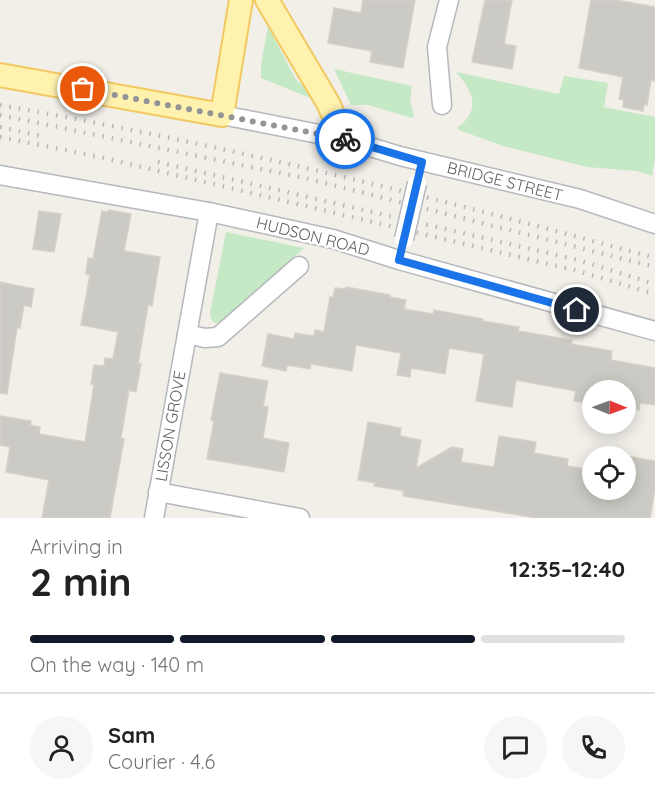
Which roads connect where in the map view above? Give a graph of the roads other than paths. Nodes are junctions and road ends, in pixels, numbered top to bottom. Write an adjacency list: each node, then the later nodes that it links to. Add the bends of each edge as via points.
1 (241, 0): 6 (main road)
2 (267, 0): 7 (main road)
3 (449, 0): 5 (street, via 437,47)
4 (0, 75): 6 (main road, BRIDGE STREET)
5 (442, 105)
6 (222, 115): 7 (street, BRIDGE STREET)
7 (344, 139): 8 (street, BRIDGE STREET)
8 (422, 162): 11 (street, BRIDGE STREET, via 580,200); 12 (street, bridge)
9 (0, 175): 10 (street, HUDSON ROAD)
10 (209, 212): 12 (street, HUDSON ROAD, via 333,239); 15 (street, LISSON GROVE)
11 (655, 224)
12 (399, 260): 14 (street, HUDSON ROAD)
13 (299, 266): 15 (street, via 218,337)
14 (655, 331)
15 (187, 334): 16 (street, LISSON GROVE)
16 (158, 492): 17 (street, LISSON GROVE); 18 (street)
17 (154, 518)
18 (300, 518)

